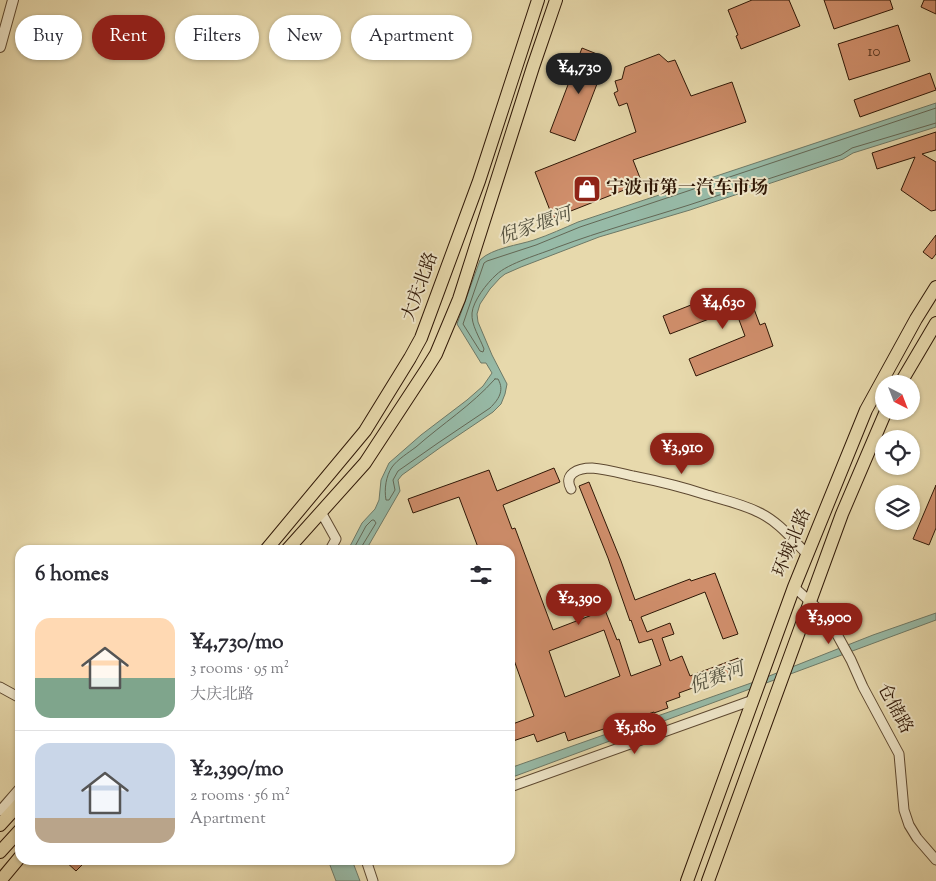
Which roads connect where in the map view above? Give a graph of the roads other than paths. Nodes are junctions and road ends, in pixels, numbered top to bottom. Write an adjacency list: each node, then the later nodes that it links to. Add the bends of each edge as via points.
1 (13, 0): 4 (street)
2 (538, 0): 11 (main road, 大庆北路, via 479,181 421,338 365,431)
3 (556, 0): 10 (main road, via 459,299 436,354 365,462)
4 (0, 47)
5 (936, 287): 14 (main road, 环城北路, via 866,410)
6 (936, 323): 7 (main road)
7 (905, 375)
8 (882, 420): 16 (main road, 环城北路, via 842,514)
9 (571, 489): 14 (street, via 568,480 572,474 591,468 675,485 760,512 779,525)
10 (321, 512): 12 (main road); 13 (street, via 336,539)
11 (270, 545)
12 (291, 545)
13 (333, 545)
14 (807, 554): 15 (main road, 环城北路)
15 (794, 587): 16 (street, 仓储路); 19 (main road, 环城北路)
16 (811, 602): 27 (street, 仓储路, via 828,618 899,754 904,810 909,826); 33 (main road, 环城北路)
17 (0, 687): 18 (street)
18 (15, 695)
19 (752, 700): 20 (street); 32 (main road, 环城北路)
20 (515, 785)
21 (15, 794): 23 (street)
22 (15, 808): 24 (main road)
23 (0, 812)
24 (0, 825)
25 (15, 836): 26 (main road)
26 (0, 852)
27 (936, 860)
28 (15, 863): 30 (main road)
29 (368, 865): 31 (street)
30 (0, 881)
31 (373, 881)
32 (686, 881)
33 (708, 881)

